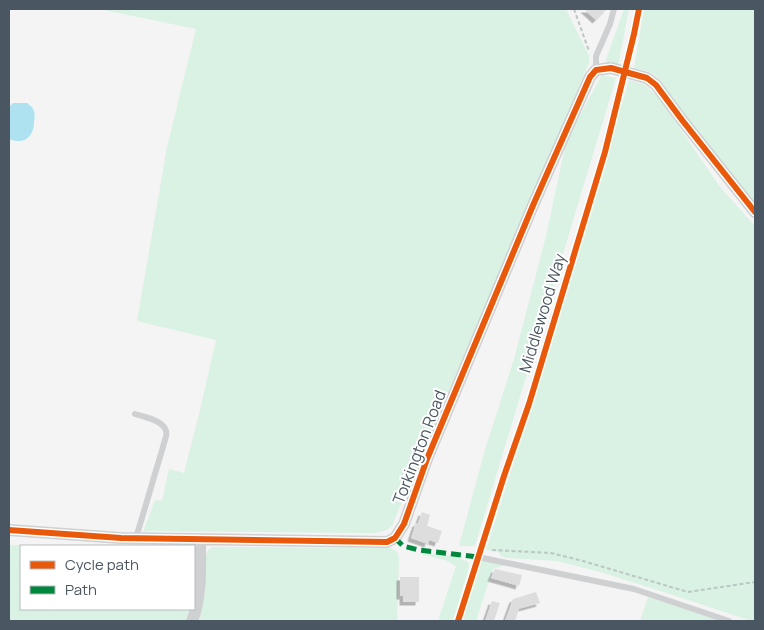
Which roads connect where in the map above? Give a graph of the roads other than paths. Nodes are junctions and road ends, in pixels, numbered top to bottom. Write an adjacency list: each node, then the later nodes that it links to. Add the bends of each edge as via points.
1 (614, 9): 2 (lane, via 596,56)
2 (596, 70): 3 (street, via 610,68 647,78 656,84); 7 (street, Torkington Road, via 534,203 427,459 404,524 395,538 387,542)
3 (755, 212)
4 (135, 414): 6 (lane, via 156,421 166,431)
5 (9, 530): 6 (street, Torkington Road)
6 (136, 538): 7 (street, Torkington Road)
7 (200, 540): 9 (street, via 199,581)
8 (478, 557): 10 (lane, via 634,589)
9 (192, 621)
10 (729, 621)

